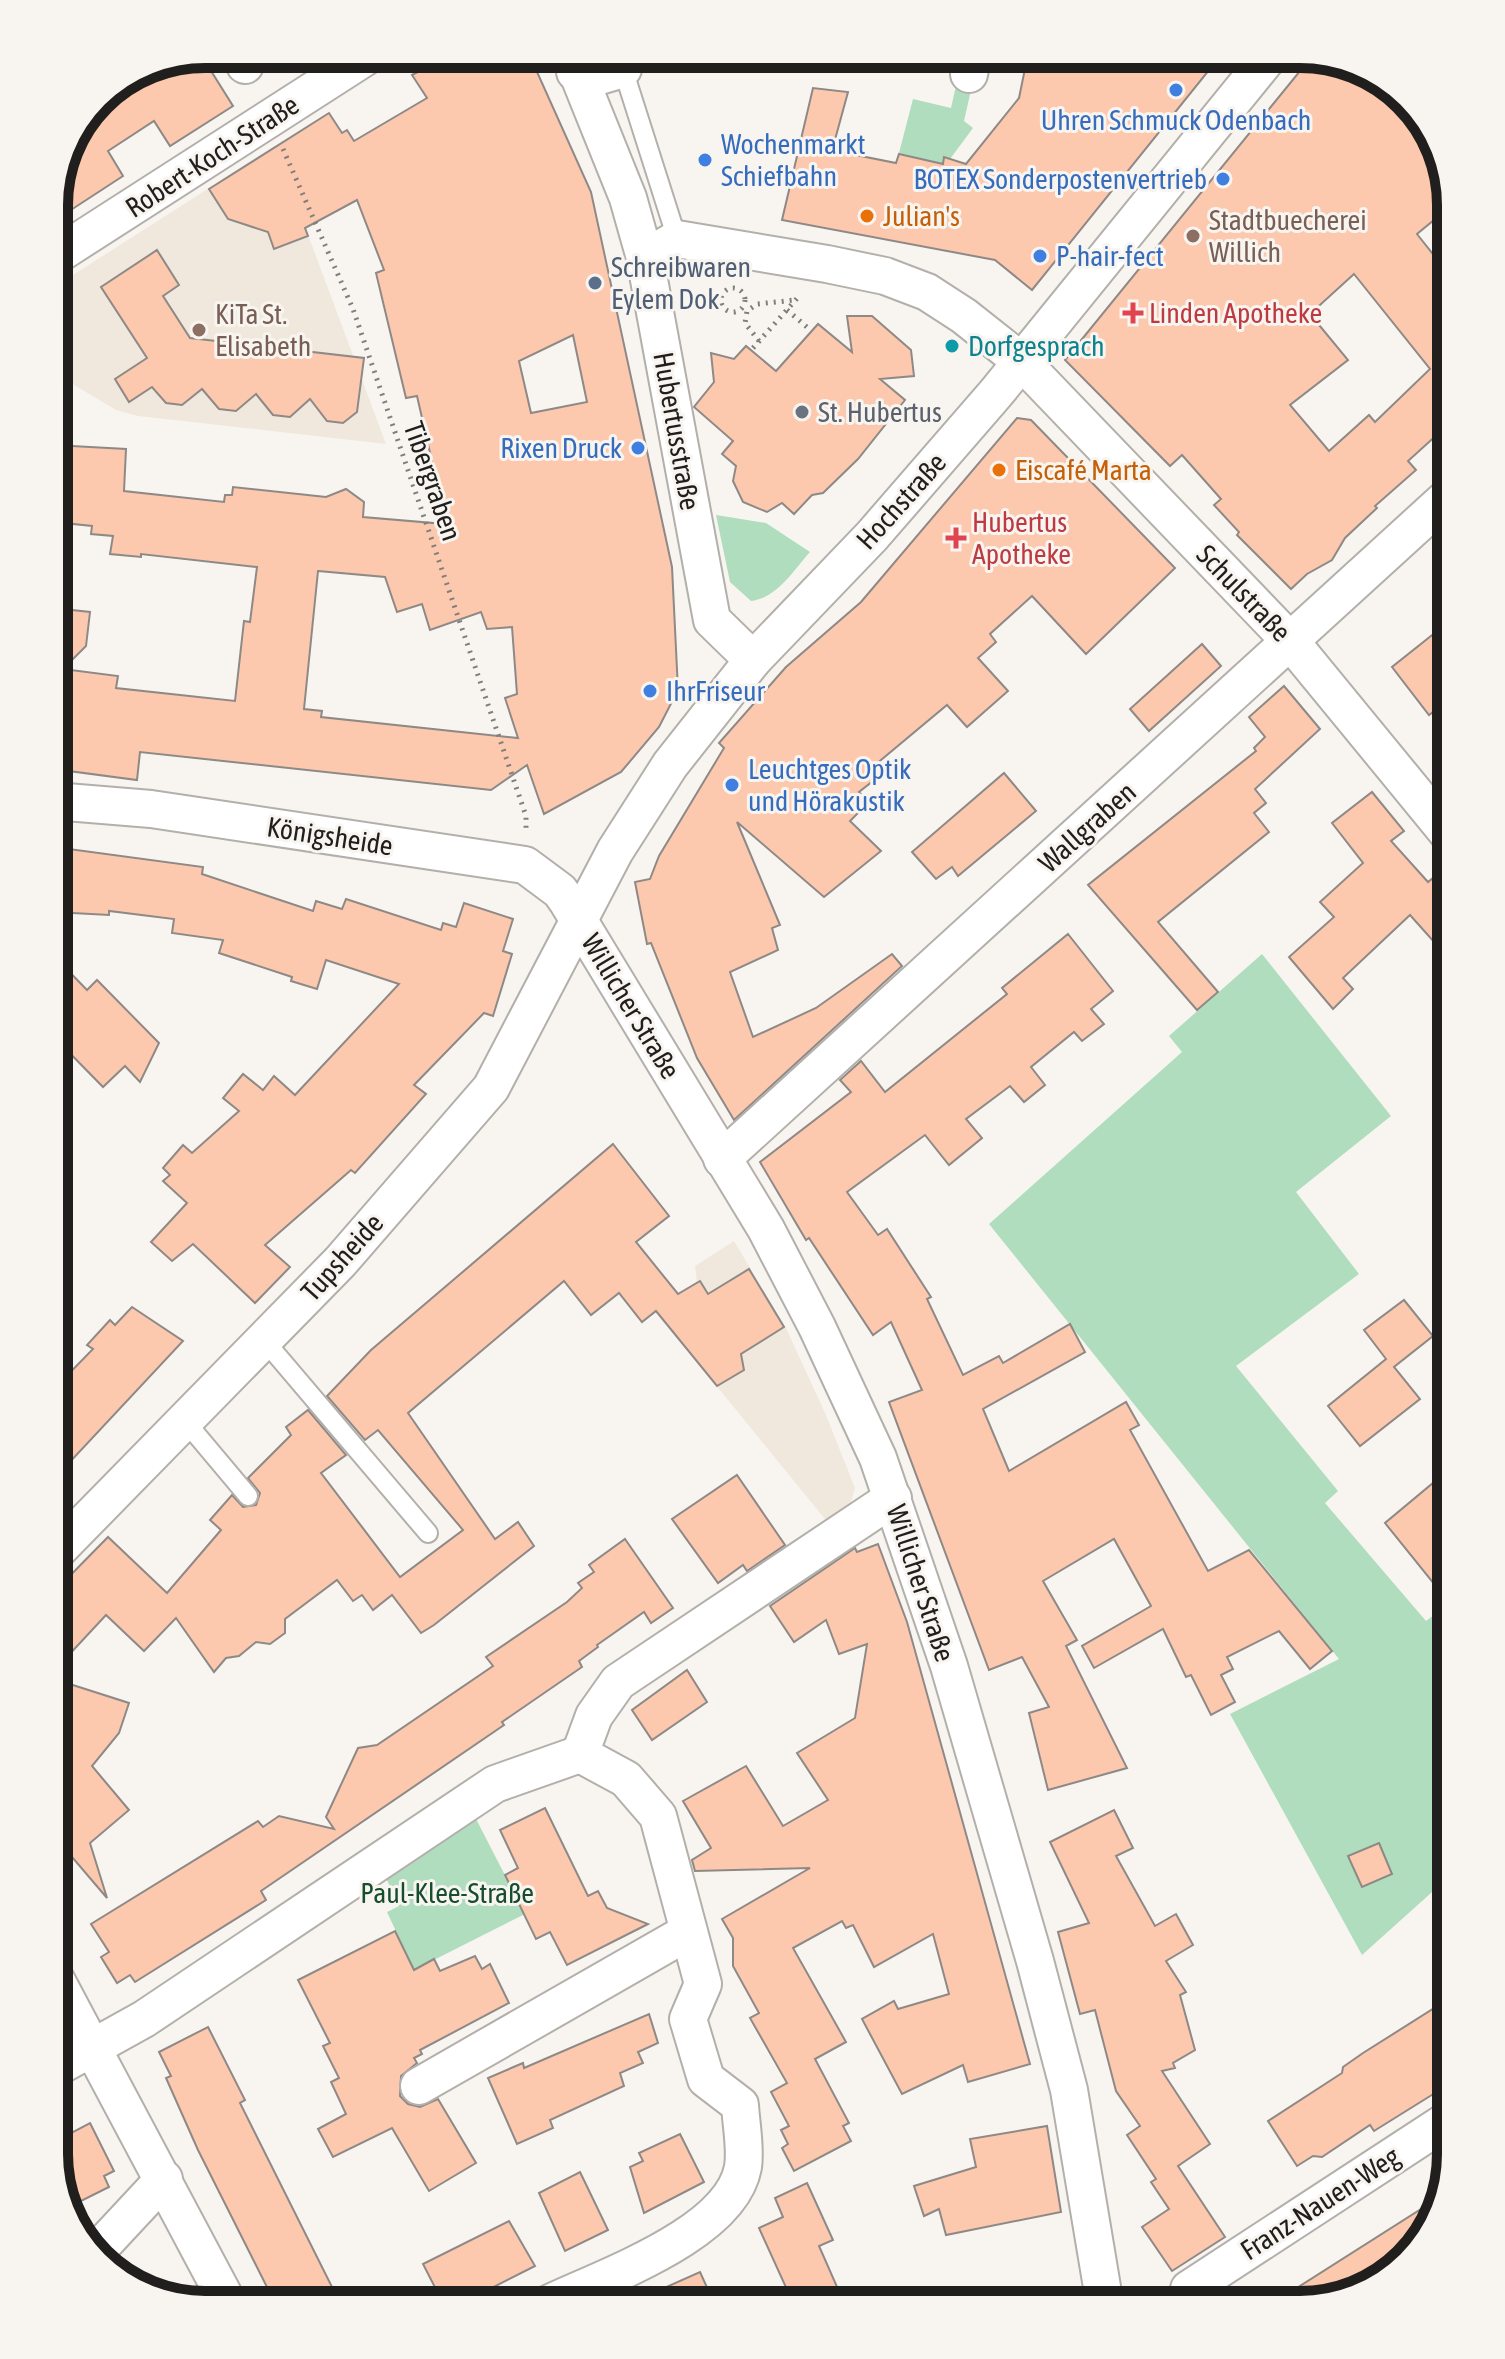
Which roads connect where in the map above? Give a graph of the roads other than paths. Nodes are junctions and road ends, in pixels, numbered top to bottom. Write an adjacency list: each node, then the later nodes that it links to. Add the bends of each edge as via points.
1 (348, 68): 7 (street, Robert-Koch-Straße)
2 (575, 68): 8 (street, Hubertusstraße, via 628,198)
3 (581, 68): 5 (street, via 596,77)
4 (1260, 68): 9 (street, Hochstraße)
5 (623, 69): 6 (lane)
6 (677, 239): 8 (street); 9 (street, Schulstraße, via 885,276 939,300)
7 (68, 248)
8 (645, 258): 12 (street, Hubertusstraße, via 712,620)
9 (1022, 362): 11 (street, Schulstraße); 12 (street, Hochstraße, via 872,536)
10 (1437, 507): 11 (street, Wallgraben)
11 (1291, 642): 14 (street, Schulstraße); 16 (street, Wallgraben)
12 (753, 660): 15 (street, Hochstraße, via 670,765 615,851)
13 (68, 802): 15 (street, Königsheide, via 151,809 525,865 560,891)
14 (1437, 820)
15 (580, 922): 16 (street, Willicher Straße); 17 (street, Tupsheide, via 491,1088 340,1262)
16 (722, 1159): 20 (street, Willicher Straße, via 817,1327)
17 (264, 1340): 18 (street, Tupsheide); 21 (lane)
18 (185, 1421): 19 (lane); 22 (street, Tupsheide)
19 (248, 1496)
20 (893, 1498): 23 (street, via 618,1682 594,1716); 35 (street, Willicher Straße, via 985,1784 1035,1961 1069,2090)
21 (428, 1533)
22 (68, 1540)
23 (580, 1754): 24 (street, via 626,1779 658,1816); 26 (street, via 495,1784)
24 (688, 1932): 28 (street); 34 (street, via 703,1984 688,2019 706,2079 740,2105 743,2168 726,2202 683,2240)
25 (68, 2001): 26 (street)
26 (95, 2048): 27 (street); 30 (street)
27 (68, 2062)
28 (419, 2086)
29 (1437, 2127): 32 (street, Franz-Nauen-Weg)
30 (164, 2179): 31 (street); 33 (street)
31 (103, 2245)
32 (1189, 2289)
33 (222, 2291)
34 (576, 2291)
35 (1103, 2291)

